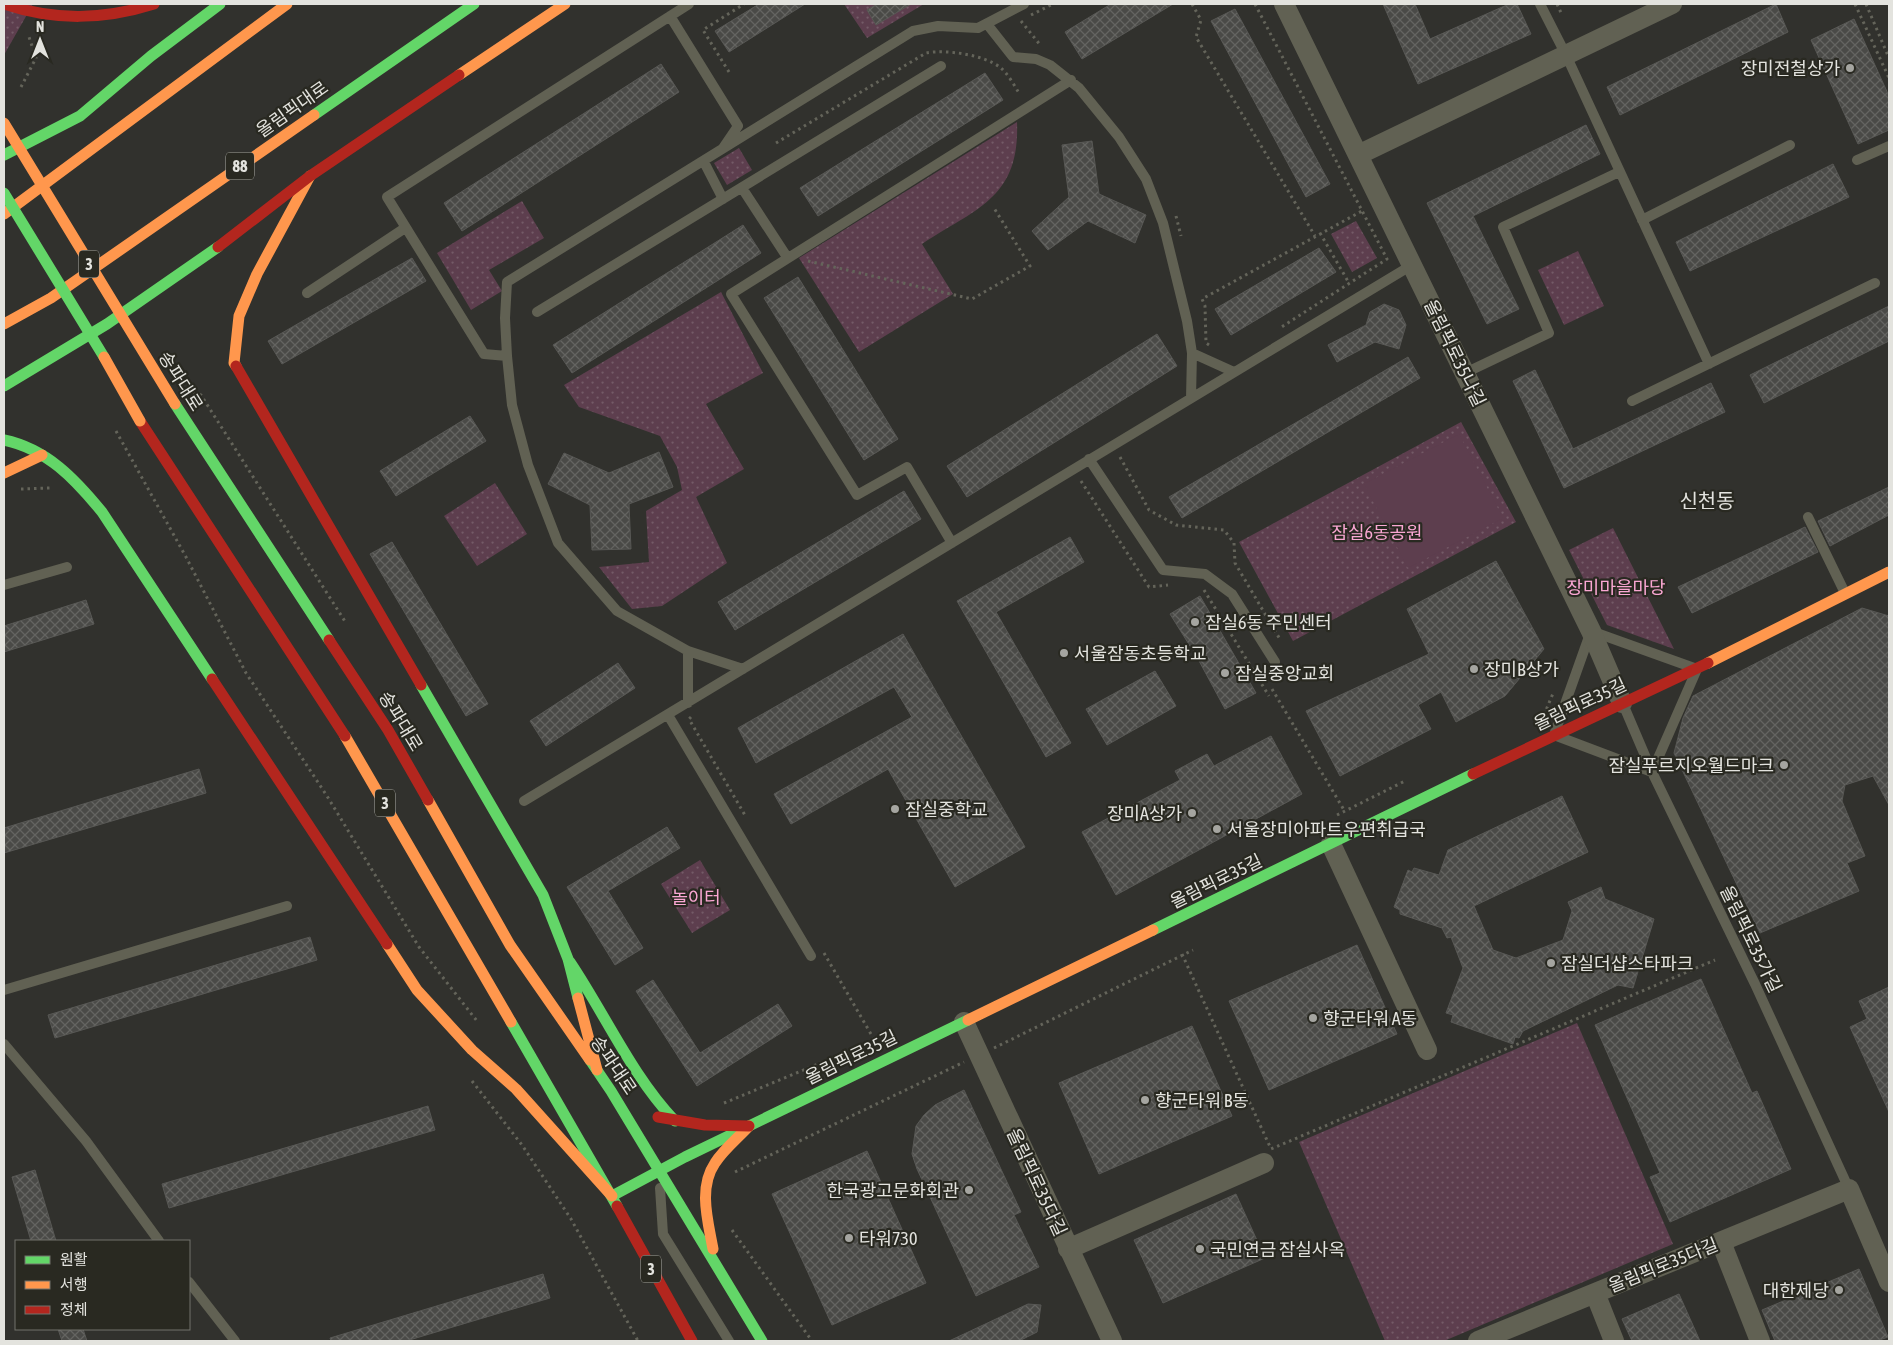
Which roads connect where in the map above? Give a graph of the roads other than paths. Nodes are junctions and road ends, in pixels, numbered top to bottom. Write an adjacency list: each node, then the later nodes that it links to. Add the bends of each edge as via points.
1 (4, 4): 3 (main road, bridge, via 49,16 72,18 119,13)
2 (30, 4): 13 (lane)
3 (154, 4)
4 (220, 4): 23 (main road, via 80,116)
5 (287, 4): 32 (main road)
6 (474, 4): 40 (main road, 올림픽대로 / 88, via 51,298)
7 (565, 4): 28 (main road)
8 (688, 4): 14 (lane)
9 (1024, 4): 15 (lane)
10 (1284, 4): 24 (street, 올림픽로35나길)
11 (1540, 4): 16 (lane)
12 (1672, 4): 16 (street)
13 (16, 12)
14 (670, 16): 22 (lane, via 738,126); 34 (lane, via 387,197)
15 (987, 24): 18 (lane, via 1013,57 1036,59); 22 (lane, via 978,28 919,28)
16 (1566, 55): 24 (street); 27 (lane)
17 (941, 66): 29 (lane)
18 (1071, 80): 35 (lane); 41 (lane, via 1116,132 1146,179 1163,223 1188,321)
19 (4, 123): 78 (main road, 송파대로 / 3, bridge, via 175,404 388,730 510,945)
20 (1790, 146): 33 (lane)
21 (1889, 146): 25 (lane)
22 (719, 153): 26 (lane)
23 (4, 155)
24 (1358, 156): 36 (street, 올림픽로35나길)
25 (1857, 160)
26 (704, 162): 31 (lane); 42 (lane, via 508,282 505,318)
27 (1619, 172): 33 (lane); 45 (lane, via 1503,227 1549,333)
28 (310, 176): 46 (main road, via 203,259 107,324); 73 (main road, via 257,274 239,316 234,363 538,887)
29 (742, 188): 31 (lane); 35 (lane)
30 (4, 193): 87 (main road, 3, bridge, via 140,421 341,729)
31 (723, 199): 39 (lane)
32 (4, 214)
33 (1642, 220): 43 (lane)
34 (405, 228): 38 (lane); 42 (lane, via 484,354)
35 (787, 257): 54 (lane, via 731,294 857,496 907,467)
36 (1412, 265): 44 (lane); 45 (street, 올림픽로35나길)
37 (1875, 284): 43 (lane)
38 (307, 293)
39 (537, 312)
40 (4, 324)
41 (1192, 353): 44 (lane); 47 (lane)
42 (508, 356): 60 (lane, via 514,414 540,500 558,543 617,611)
43 (1709, 364): 48 (lane)
44 (1234, 372): 47 (lane)
45 (1465, 373): 59 (street, 올림픽로35나길)
46 (4, 386)
47 (1191, 398): 51 (lane)
48 (1632, 401)
49 (4, 440): 50 (main road)
50 (42, 455): 52 (main road); 87 (main road, via 65,470 102,512 417,990 472,1050 516,1089)
51 (1089, 459): 54 (lane); 61 (lane, via 1162,570 1205,574 1232,594)
52 (4, 473)
53 (1808, 517): 58 (lane)
54 (952, 543): 62 (lane)
55 (68, 566): 57 (lane)
56 (1889, 572): 58 (main road, 올림픽로35길)
57 (4, 584)
58 (1845, 594): 63 (main road, 올림픽로35길)
59 (1592, 631): 63 (lane); 65 (street, 올림픽로35나길); 67 (lane)
60 (688, 651): 62 (lane); 64 (lane)
61 (1276, 662)
62 (743, 669): 64 (lane)
63 (1697, 669): 65 (main road, 올림픽로35길); 68 (lane)
64 (688, 703): 66 (lane)
65 (1622, 703): 67 (main road, 올림픽로35길); 68 (lane, 올림픽로35가길)
66 (668, 715): 69 (lane); 72 (lane)
67 (1554, 735): 68 (lane); 70 (main road, 올림픽로35길)
68 (1652, 772): 86 (lane, 올림픽로35가길)
69 (524, 801)
70 (1331, 844): 75 (main road, 올림픽로35길); 77 (street)
71 (287, 906): 74 (lane)
72 (811, 956)
73 (568, 959): 78 (main road); 82 (main road, via 654,1099)
74 (4, 990)
75 (964, 1022): 83 (main road, 올림픽로35길); 90 (street, 올림픽로35다길, via 975,1057)
76 (4, 1044): 88 (lane, via 86,1141)
77 (1427, 1050)
78 (597, 1070): 79 (main road, 송파대로 / 3)
79 (611, 1091): 80 (main road); 85 (main road, 송파대로 / 3)
80 (632, 1105)
81 (646, 1114): 82 (main road)
82 (675, 1121): 83 (main road)
83 (749, 1126): 85 (main road, 올림픽로35길); 91 (main road, via 715,1162 707,1181 706,1198)
84 (1264, 1163): 90 (street)
85 (660, 1170): 87 (main road, 올림픽로35길); 91 (main road, 송파대로 / 3); 97 (lane, via 663,1234)
86 (1849, 1189): 89 (street, 올림픽로35다길); 92 (street)
87 (612, 1196): 96 (main road, 3)
88 (158, 1240)
89 (1721, 1242): 94 (street, 올림픽로35다길); 102 (street)
90 (1068, 1249): 99 (street, 올림픽로35다길)
91 (715, 1263): 98 (main road, 송파대로 / 3)
92 (1889, 1282)
93 (190, 1283): 95 (lane)
94 (1595, 1293): 100 (street, 올림픽로35다길); 101 (street)
95 (235, 1341)
96 (692, 1341)
97 (729, 1341)
98 (762, 1341)
99 (1112, 1341)
100 (1478, 1341)
101 (1614, 1341)
102 (1760, 1341)

